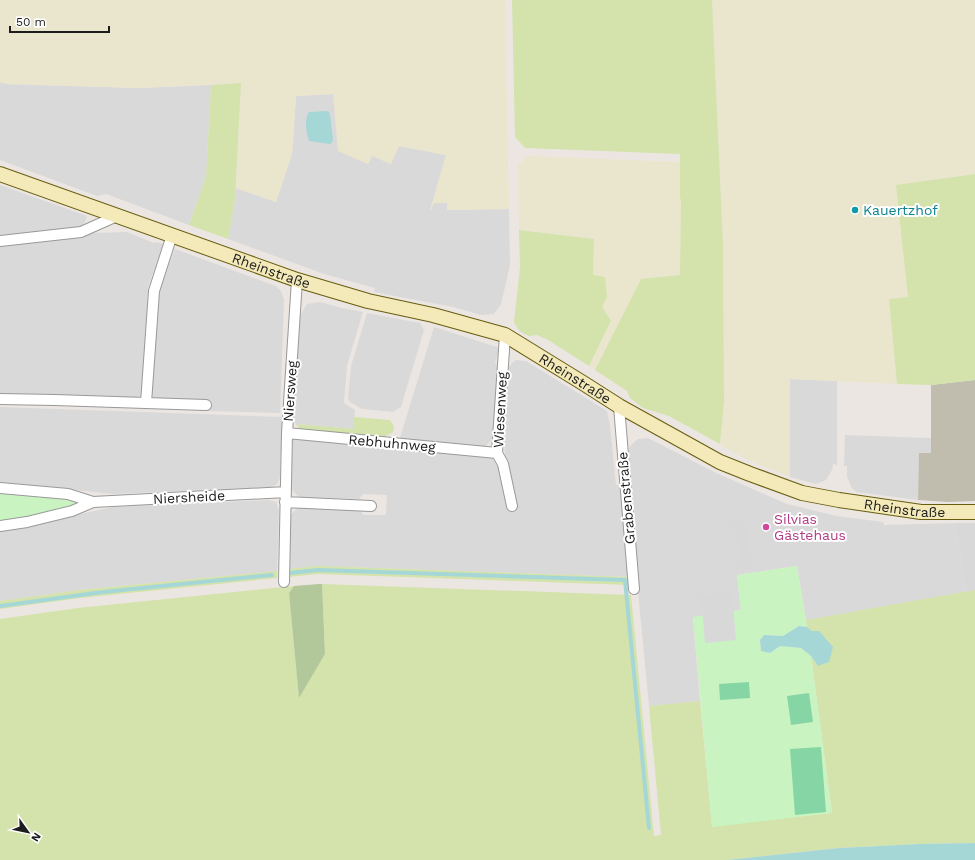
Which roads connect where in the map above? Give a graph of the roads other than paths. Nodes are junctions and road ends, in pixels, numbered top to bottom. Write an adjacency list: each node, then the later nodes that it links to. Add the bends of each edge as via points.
1 (0, 174): 2 (street, Rheinstraße)
2 (117, 216): 3 (street, Rheinstraße); 4 (street, via 81,232)
3 (172, 235): 5 (street, Rheinstraße); 8 (street, via 154,291)
4 (0, 241)
5 (297, 280): 6 (street, Rheinstraße, via 368,301 434,315); 11 (street, Niersweg)
6 (505, 335): 10 (street, Rheinstraße); 12 (street, Wiesenweg)
7 (0, 399): 8 (street)
8 (146, 403): 9 (street)
9 (206, 405)
10 (619, 406): 19 (street, Rheinstraße, via 720,462 802,493 921,512); 22 (street, Grabenstraße)
11 (287, 433): 12 (street, Rebhuhnweg); 14 (street, Niersweg)
12 (497, 453): 18 (street, Wiesenweg, via 503,464)
13 (0, 488): 15 (street, Niersheide, via 68,494)
14 (286, 492): 15 (street, Niersheide); 16 (street, Niersweg)
15 (93, 502): 20 (street, Niersheide, via 72,512)
16 (285, 502): 17 (street); 21 (street, Niersweg)
17 (371, 506)
18 (512, 506)
19 (975, 512)
20 (0, 526)
21 (284, 582)
22 (634, 589)

